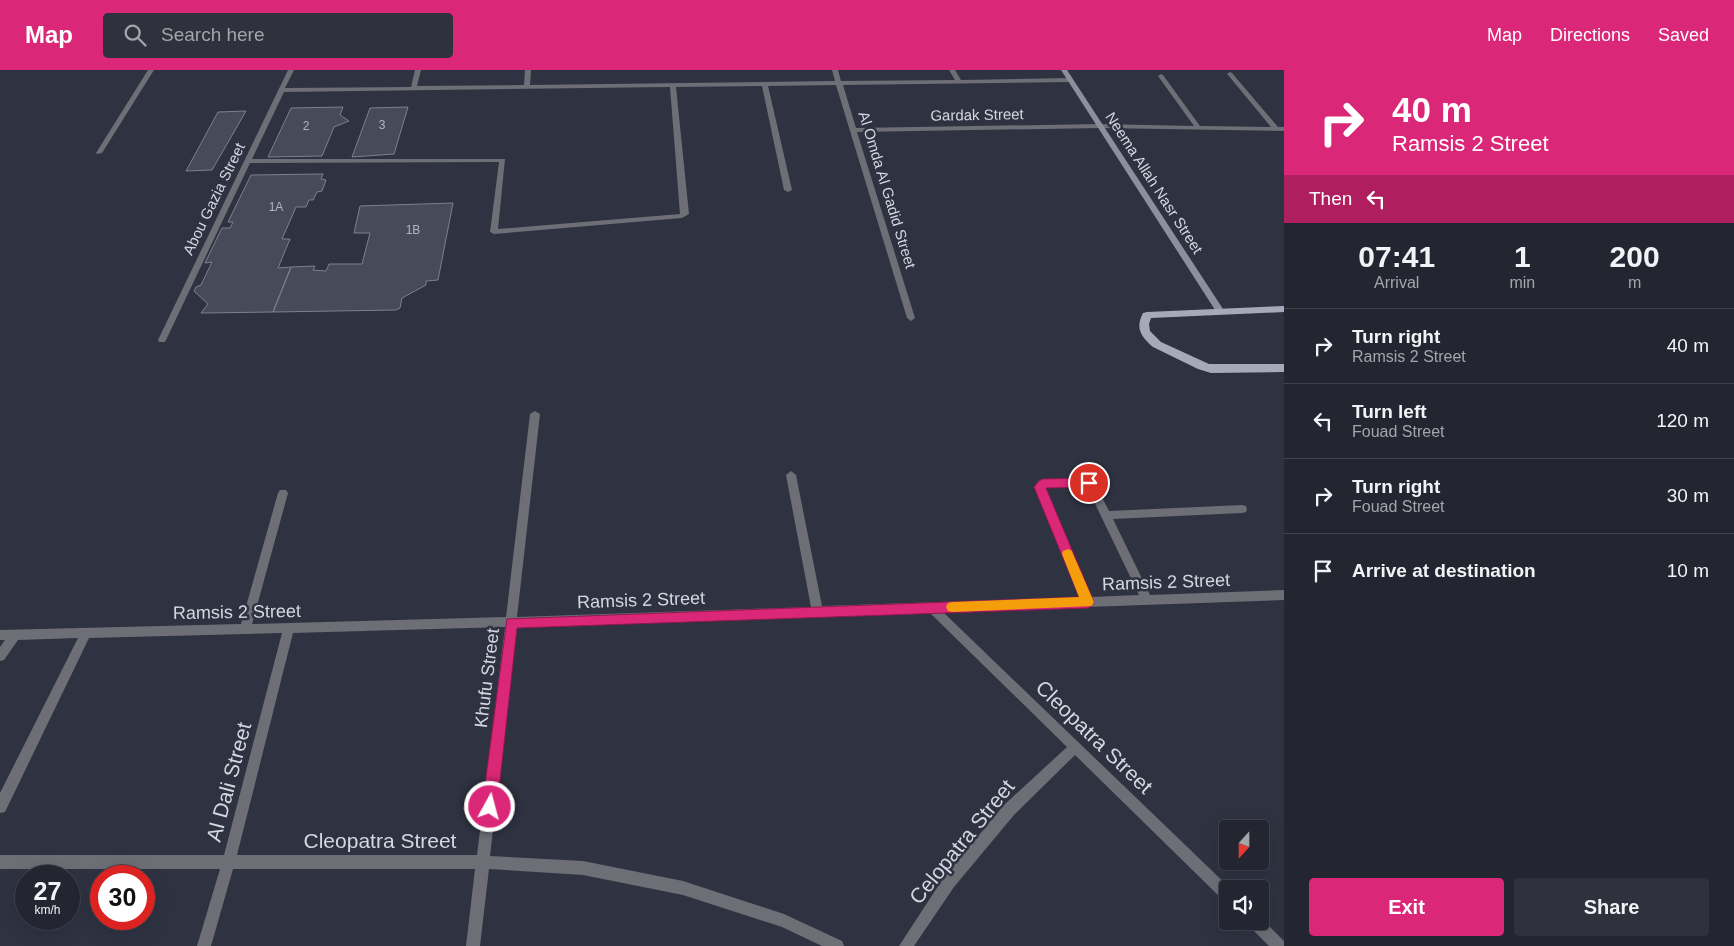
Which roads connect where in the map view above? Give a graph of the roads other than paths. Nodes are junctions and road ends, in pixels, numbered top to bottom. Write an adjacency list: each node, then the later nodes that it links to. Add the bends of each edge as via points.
1 (151, 70): 23 (street)
2 (291, 70): 17 (street, Abou Gazia Street)
3 (418, 70): 16 (street)
4 (528, 70): 15 (street)
5 (836, 70): 12 (street, Al Omda Al Gadid Street)
6 (952, 70): 11 (street)
7 (1064, 70): 10 (street, Neema Allah Nasr Street)
8 (1230, 74): 20 (street)
9 (1161, 76): 19 (street)
10 (1070, 80): 11 (street); 18 (street, Neema Allah Nasr Street)
11 (959, 81): 12 (street)
12 (840, 82): 13 (street); 22 (street, Al Omda Al Gadid Street)
13 (764, 84): 14 (street); 25 (street)
14 (673, 85): 15 (street); 24 (street, via 685,214 682,216 494,232 503,160)
15 (527, 86): 16 (street)
16 (414, 88): 17 (street)
17 (282, 90): 24 (street, Abou Gazia Street)
18 (1100, 126): 19 (street, Gardak Street); 22 (street, Gardak Street); 27 (street, Neema Allah Nasr Street)
19 (1198, 127): 20 (street, Gardak Street)
20 (1276, 128): 21 (street, Gardak Street)
21 (1284, 129)
22 (855, 130): 28 (street, Al Omda Al Gadid Street)
23 (99, 153)
24 (248, 161): 29 (street, Abou Gazia Street)
25 (788, 190)
26 (1284, 309): 27 (main road)
27 (1220, 311): 30 (main road, via 1147,315 1143,321 1144,328 1155,344 1212,369)
28 (912, 318)
29 (162, 340)
30 (1284, 368)
31 (535, 414): 41 (street, Khufu Street)
32 (791, 474): 40 (street)
33 (283, 493): 43 (street)
34 (1242, 509): 35 (street)
35 (1106, 515): 37 (street); 38 (street, via 1090,483 1040,486)
36 (1284, 595): 37 (street, Ramsis 2 Street)
37 (1147, 600): 38 (street, Ramsis 2 Street)
38 (1088, 602): 39 (street, Ramsis 2 Street)
39 (932, 608): 40 (street, Ramsis 2 Street); 48 (street, Cleopatra Street)
40 (818, 612): 41 (street, Ramsis 2 Street)
41 (511, 622): 42 (street, Ramsis 2 Street); 52 (street, Khufu Street)
42 (289, 628): 43 (street, Ramsis 2 Street); 50 (street, Al Dali Street)
43 (244, 629): 44 (street, Ramsis 2 Street)
44 (86, 632): 46 (street, Ramsis 2 Street); 49 (street)
45 (0, 634): 46 (street, Ramsis 2 Street)
46 (16, 634): 47 (street)
47 (0, 656)
48 (1075, 747): 53 (street, Cleopatra Street); 58 (street, Celopatra Street, via 1010,810 949,882)
49 (0, 807)
50 (229, 861): 51 (street, Cleopatra Street); 52 (street, Cleopatra Street); 55 (street, Al Dali Street)
51 (0, 862)
52 (483, 862): 56 (street, Khufu Street); 57 (street, Cleopatra Street, via 583,868 683,888 784,921)
53 (1219, 886)
54 (1263, 930): 59 (street)
55 (204, 946)
56 (473, 946)
57 (837, 946)
58 (906, 946)
59 (1280, 946)

